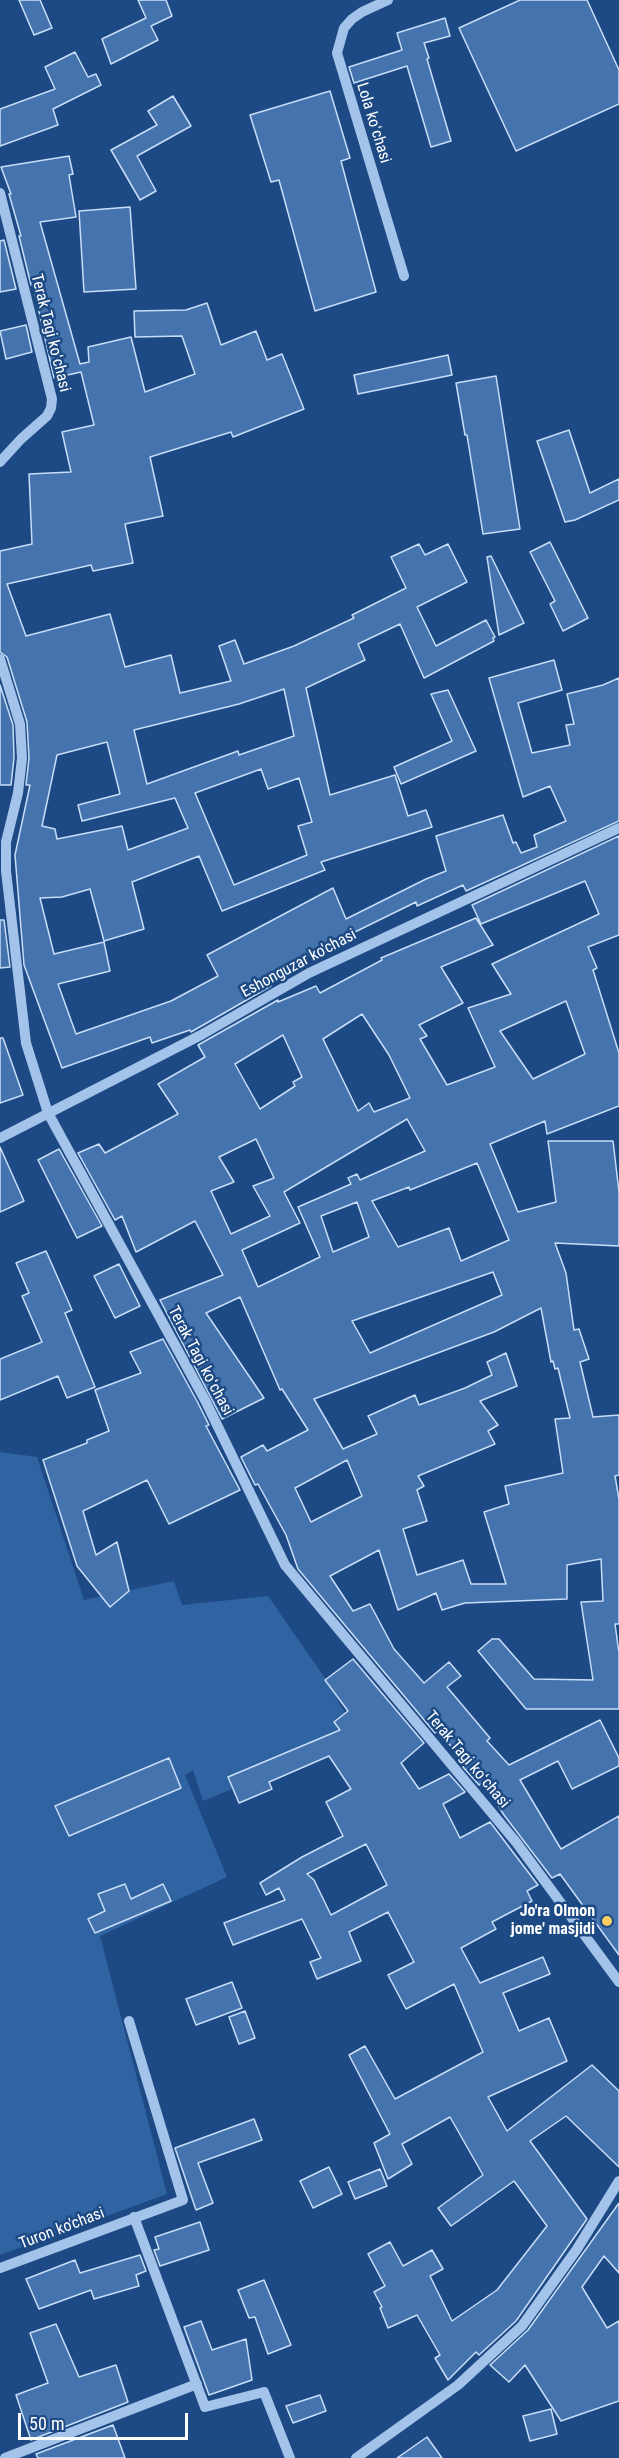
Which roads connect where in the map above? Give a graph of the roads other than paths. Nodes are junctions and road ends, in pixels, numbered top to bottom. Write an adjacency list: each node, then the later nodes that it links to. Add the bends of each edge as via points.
1 (388, 0): 3 (street, Lola koʻchasi, via 362,12 344,28 338,53)
2 (0, 193): 4 (street, Terak Tagi koʻchasi, via 52,399 46,416)
3 (404, 276)
4 (0, 462)
5 (0, 659): 7 (street, Terak Tagi koʻchasi, via 20,724 22,758 6,842 6,871 26,1043)
6 (619, 828): 7 (street, Eshonguzar ko'chasi, via 309,973 201,1035)
7 (48, 1113): 8 (street, Eshonguzar ko'chasi); 9 (street, Terak Tagi koʻchasi, via 205,1400 285,1565 516,1842)
8 (0, 1138)
9 (619, 1982)
10 (129, 2021): 12 (street, Turon ko'chasi, via 183,2200)
11 (619, 2181): 17 (street, via 578,2249 522,2326 458,2385)
12 (134, 2217): 13 (street, Turon ko'chasi); 14 (street)
13 (0, 2268)
14 (197, 2384): 15 (street); 16 (street, via 206,2407 264,2392)
15 (5, 2458)
16 (290, 2458)
17 (356, 2458)

